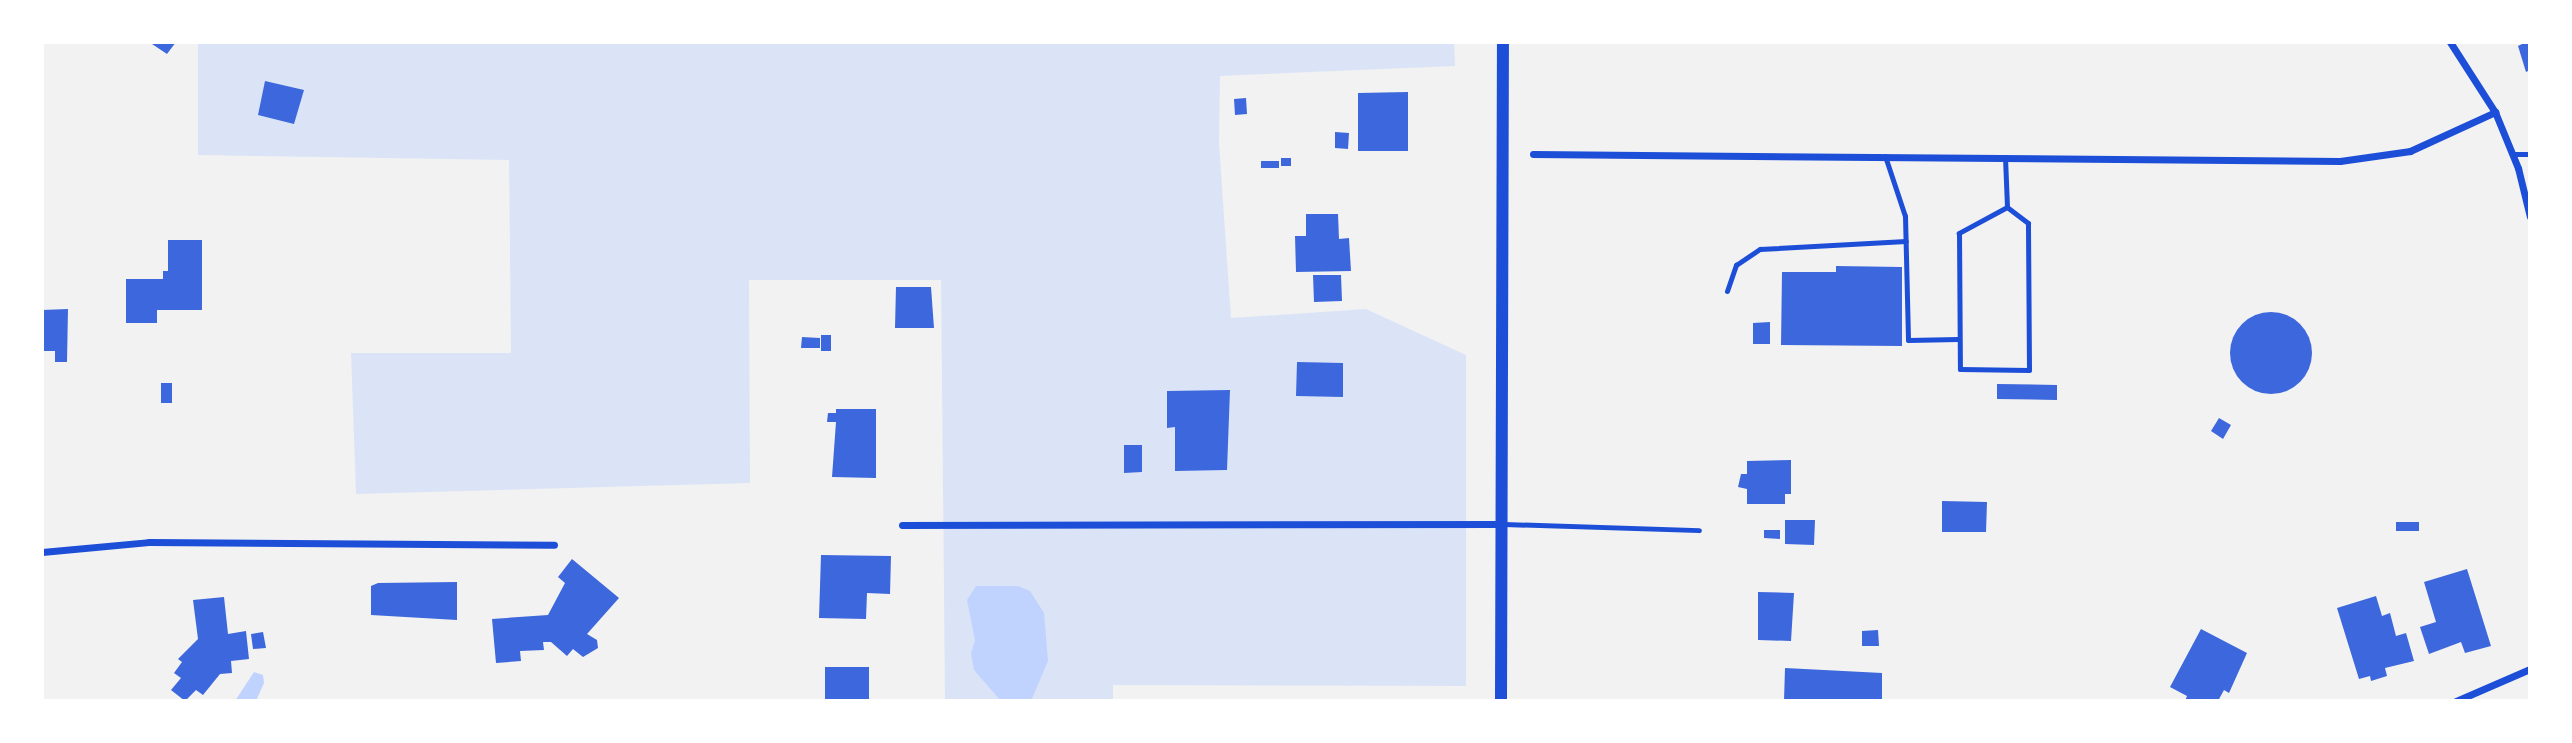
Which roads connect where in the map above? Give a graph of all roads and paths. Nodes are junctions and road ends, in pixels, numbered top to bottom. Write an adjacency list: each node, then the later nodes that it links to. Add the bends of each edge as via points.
1 (1503, 42): 14 (street)
2 (2450, 42): 3 (street)
3 (2495, 112): 5 (street); 8 (street, via 2410,150 2340,161)
4 (1533, 154): 7 (street)
5 (2512, 154): 6 (lane); 10 (street)
6 (2530, 155)
7 (1885, 156): 8 (street); 11 (lane, via 1905,216)
8 (2005, 157): 9 (lane)
9 (2007, 207): 13 (lane, via 1959,233); 13 (lane, via 2028,223 2029,370 1960,369)
10 (2530, 216)
11 (1906, 241): 12 (lane, via 1760,249 1737,265); 13 (lane, via 1908,340)
12 (1727, 291)
13 (1958, 339)
14 (1504, 524): 15 (street); 16 (lane); 20 (street)
15 (902, 525)
16 (1699, 530)
17 (554, 545): 18 (street, via 149,542)
18 (42, 552)
19 (2530, 669): 21 (street)
20 (1501, 701)
21 (2456, 701)

